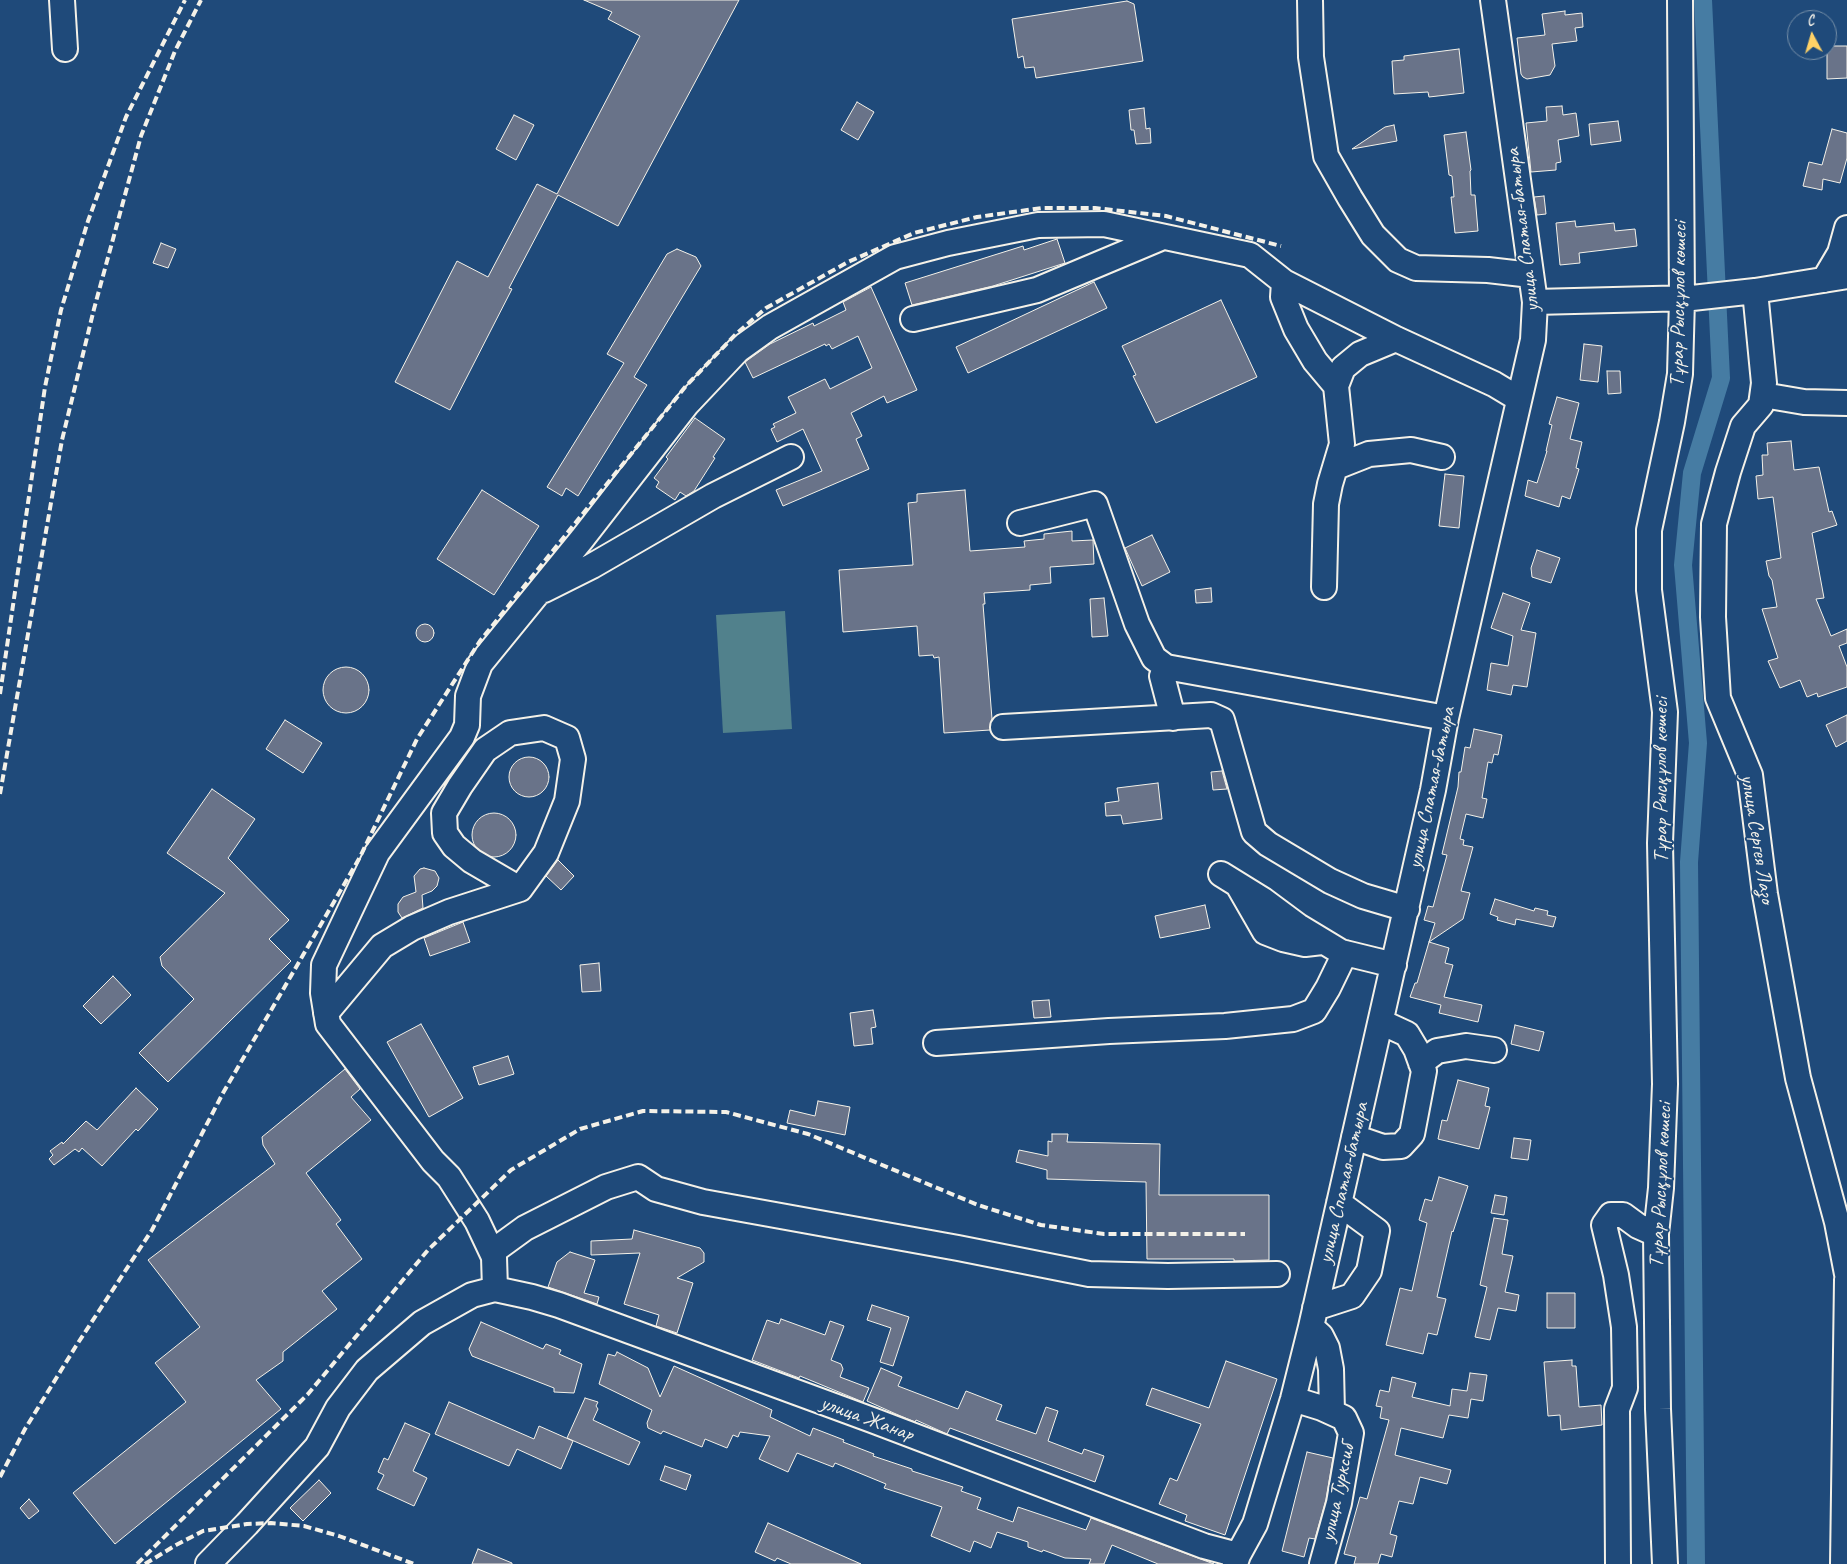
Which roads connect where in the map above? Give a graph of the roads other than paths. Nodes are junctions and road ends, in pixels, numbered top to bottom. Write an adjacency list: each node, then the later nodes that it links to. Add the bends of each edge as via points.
1 (62, 0): 5 (street)
2 (1310, 0): 8 (street, via 1311,57 1326,156 1373,235 1398,260 1416,268)
3 (1492, 0): 8 (street, улица Спатая-батыра)
4 (1680, 0): 12 (street, Тұрар Рысқұлов көшесі)
5 (65, 49)
6 (1847, 228): 9 (street)
7 (1163, 237): 10 (street, via 1250,255); 14 (street, via 1037,290); 25 (street, via 1104,224 1038,225 895,257 818,298 738,350 687,404)
8 (1531, 275): 13 (street, улица Спатая-батыра)
9 (1836, 278): 11 (street)
10 (1284, 282): 15 (street); 16 (street, via 1284,297 1296,329 1315,361)
11 (1748, 292): 12 (street); 17 (street, улица Сергея Лазо, via 1764,383)
12 (1687, 298): 13 (street); 42 (street, Тұрар Рысқұлов көшесі, via 1680,374 1650,530 1649,590 1665,712 1660,843 1665,1084)
13 (1535, 302): 18 (street, улица Спатая-батыра, via 1533,340)
14 (913, 319)
15 (1396, 339): 16 (street, via 1360,354 1343,368); 18 (street)
16 (1336, 386): 22 (street, via 1342,444)
17 (1762, 396): 19 (street, via 1804,402); 45 (street, улица Сергея Лазо, via 1761,405 1744,426 1714,524 1713,616 1718,698 1750,775 1765,894 1798,1078 1837,1222)
18 (1519, 399): 28 (street, улица Спатая-батыра)
19 (1847, 403)
20 (791, 457): 25 (street, via 713,496 592,566)
21 (1442, 457): 22 (street, via 1411,450 1369,454)
22 (1336, 467): 24 (street, via 1326,504)
23 (1020, 523): 26 (street, via 1096,504 1137,624 1154,658)
24 (1324, 587)
25 (538, 593): 35 (street, via 480,664 468,696 467,724 462,737 377,853 324,965)
26 (1166, 667): 27 (street, via 1162,676); 28 (street)
27 (1173, 718): 29 (street); 32 (street, via 1211,715 1222,720 1254,832 1268,844 1330,881 1363,896)
28 (1446, 718): 32 (street, улица Спатая-батыра)
29 (1004, 727)
30 (1230, 879): 33 (street, via 1298,926)
31 (520, 889): 31 (street, via 546,854 568,801 573,759 567,738 544,728 510,733 485,750 444,813 445,833 454,846 472,861); 35 (street, via 449,912 382,946)
32 (1406, 909): 34 (street, улица Спатая-батыра)
33 (1345, 953): 34 (street); 37 (street, via 1314,1011 1293,1019)
34 (1394, 965): 36 (street, улица Спатая-батыра)
35 (326, 1013): 43 (street, via 334,1032 433,1161 449,1176)
36 (1380, 1022): 39 (street, via 1407,1034); 40 (street, улица Спатая-батыра)
37 (936, 1044)
38 (1494, 1050): 39 (street, via 1466,1046 1437,1052)
39 (1421, 1063): 40 (street, via 1424,1071 1412,1134 1401,1146 1383,1147)
40 (1354, 1137): 41 (street, улица Спатая-батыра)
41 (1339, 1203): 48 (street, улица Спатая-батыра); 48 (street, via 1377,1231 1369,1271 1352,1296)
42 (1656, 1234): 54 (street, via 1623,1215 1611,1215 1604,1225 1624,1327 1625,1388 1617,1409); 55 (street, Тұрар Рысқұлов көшесі, via 1658,1410)
43 (492, 1252): 44 (street, via 525,1228 606,1187 638,1177 656,1189 703,1202 1089,1274); 47 (street)
44 (1277, 1274)
45 (1847, 1274)
46 (1847, 1280): 56 (street)
47 (495, 1289): 51 (street, улица Жанар, via 559,1305); 52 (street, via 472,1296 422,1323 367,1370 338,1408 317,1447)
48 (1313, 1317): 49 (street, улица Спатая-батыра); 50 (street, via 1327,1348 1332,1369)
49 (1293, 1399): 50 (street, улица Турксиб); 51 (street, улица Спатая-батыра, via 1255,1524)
50 (1332, 1412): 53 (street, улица Турксиб, via 1344,1418 1351,1433 1339,1503)
51 (1236, 1559)
52 (208, 1564)
53 (1322, 1564)
54 (1618, 1564)
55 (1665, 1564)
56 (1843, 1564)

